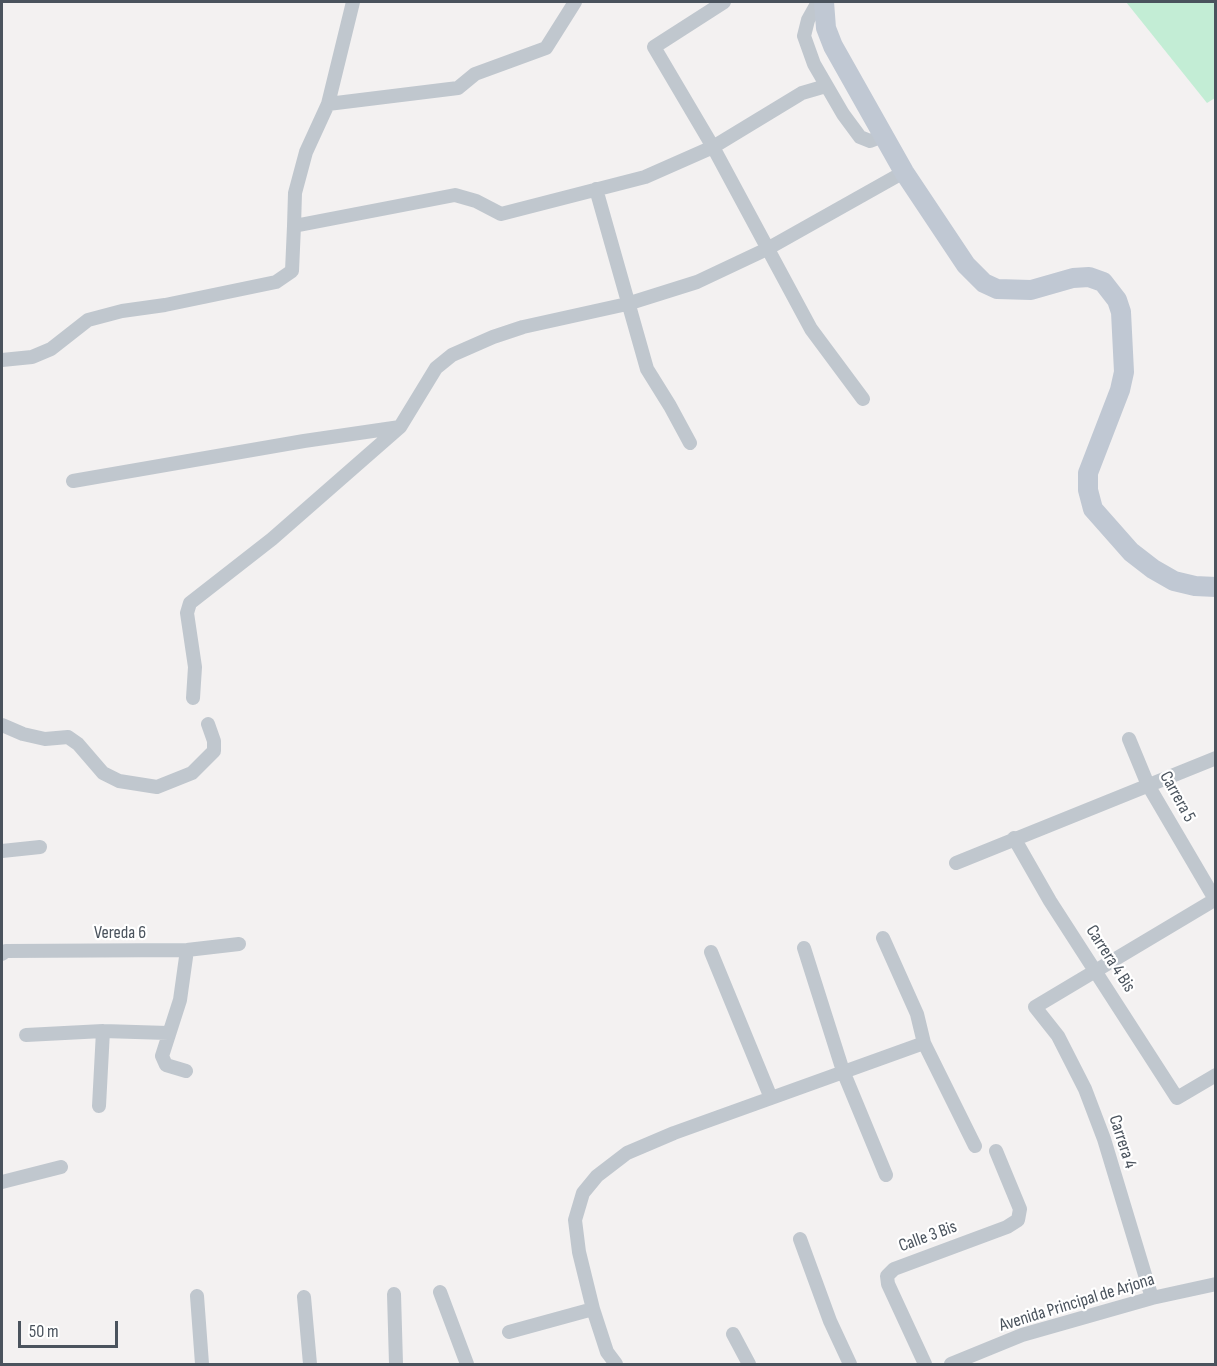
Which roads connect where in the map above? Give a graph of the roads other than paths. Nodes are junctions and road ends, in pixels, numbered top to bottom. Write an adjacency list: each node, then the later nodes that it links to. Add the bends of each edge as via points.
1 (353, 2): 7 (street)
2 (575, 2): 7 (street, via 546,48 475,74 458,88)
3 (724, 2): 9 (street, via 654,47)
4 (818, 2): 6 (street, via 804,36)
5 (824, 2): 8 (main road, via 826,28 833,46)
6 (826, 86): 8 (street, via 860,137 870,141); 9 (street, via 802,93)
7 (328, 104): 12 (street, via 306,152 295,193)
8 (883, 136): 10 (main road)
9 (713, 147): 11 (street, via 645,177); 13 (street)
10 (904, 172): 13 (street); 20 (main road, via 966,265 984,283 997,290 1017,291 1089,277 1103,282 1117,300 1124,372 1088,473 1094,509 1131,552 1153,569 1174,581)
11 (596, 189): 12 (street, via 501,214 455,195); 14 (street)
12 (294, 226): 15 (street, via 292,271 276,282 88,320 51,349 32,357)
13 (767, 249): 14 (street, via 697,282); 16 (street, via 812,329)
14 (627, 304): 17 (street, via 523,327 452,355 436,368); 18 (street, via 647,369)
15 (2, 360)
16 (863, 399)
17 (400, 427): 19 (street); 21 (street, via 272,539 190,603)
18 (690, 443)
19 (73, 481)
20 (1215, 587)
21 (193, 698)
22 (208, 724): 23 (street, via 214,751 192,773 157,787 120,781 103,773 68,737 45,739)
23 (2, 725)
24 (1129, 739): 26 (street, Carrera 5)
25 (1215, 758): 26 (street)
26 (1148, 785): 27 (street); 31 (street, Carrera 5)
27 (1014, 838): 30 (street); 38 (street, Carrera 4 Bis)
28 (40, 847): 29 (street)
29 (2, 850)
30 (956, 862)
31 (1215, 900): 38 (street)
32 (883, 938): 42 (street, via 917,1014)
33 (239, 945): 35 (street, Vereda 6)
34 (804, 948): 44 (street)
35 (187, 950): 37 (street, Vereda 6); 40 (street, via 180,1000)
36 (711, 952): 46 (street)
37 (2, 954)
38 (1095, 970): 45 (street, Carrera 4 Bis, via 1177,1098); 59 (street, Carrera 4, via 1035,1007 1058,1036 1085,1089)
39 (103, 1031): 40 (street); 41 (street); 47 (street)
40 (168, 1033): 43 (street, via 162,1056 166,1065)
41 (26, 1035)
42 (924, 1043): 44 (street); 48 (street)
43 (186, 1071)
44 (843, 1071): 46 (street); 51 (street)
45 (1215, 1075)
46 (771, 1098): 60 (street, via 627,1153 597,1176 583,1193 575,1220)
47 (99, 1106)
48 (975, 1146)
49 (996, 1150): 71 (street, Calle 3 Bis, via 1020,1209 1018,1220 894,1269 887,1276)
50 (61, 1167): 52 (street)
51 (886, 1175)
52 (2, 1182)
53 (800, 1239): 70 (street)
54 (1215, 1284): 59 (street, Avenida Principal de Arjona)
55 (440, 1292): 67 (street)
56 (394, 1294): 66 (street)
57 (197, 1296): 64 (street)
58 (304, 1297): 65 (street)
59 (1152, 1298): 63 (street, Avenida Principal de Arjona, via 1022,1335)
60 (593, 1309): 61 (street); 68 (street, via 607,1352)
61 (509, 1332)
62 (733, 1335): 69 (street)
63 (958, 1363)
64 (202, 1365)
65 (310, 1365)
66 (396, 1365)
67 (467, 1365)
68 (616, 1365)
69 (749, 1365)
70 (850, 1365)
71 (925, 1365)

